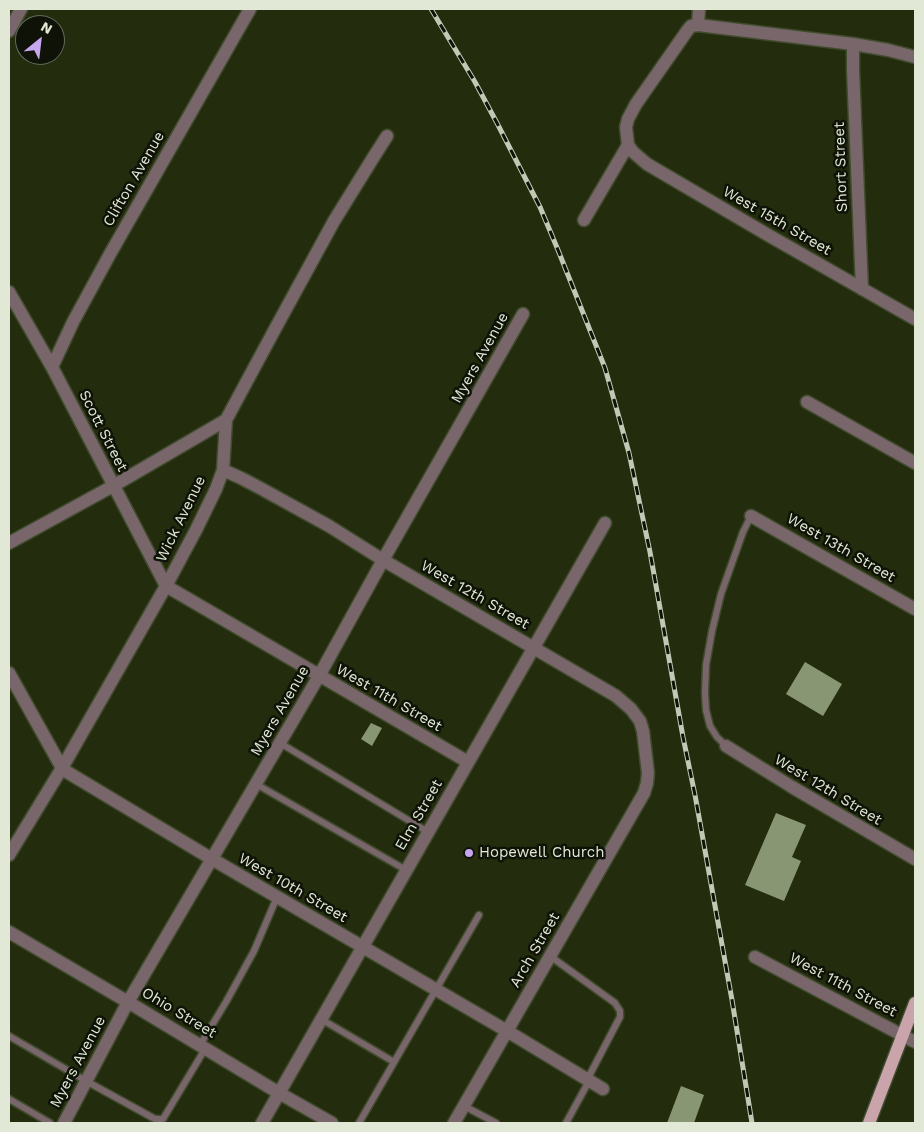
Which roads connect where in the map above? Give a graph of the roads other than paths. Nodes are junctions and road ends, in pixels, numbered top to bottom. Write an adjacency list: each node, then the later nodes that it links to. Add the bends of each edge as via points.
1 (22, 9): 5 (street)
2 (250, 9): 15 (street, Clifton Avenue, via 114,247)
3 (699, 9): 4 (street)
4 (698, 25): 6 (street); 9 (street, via 687,31 636,104 626,127)
5 (9, 31)
6 (853, 44): 7 (street); 11 (street, Short Street)
7 (915, 57)
8 (387, 136): 17 (street, Wick Avenue, via 334,221)
9 (628, 145): 10 (street); 11 (street, West 15th Street, via 647,164)
10 (584, 220)
11 (862, 289): 14 (street, West 15th Street)
12 (9, 292): 15 (street, Scott Street)
13 (523, 314): 24 (street, Myers Avenue)
14 (915, 319)
15 (52, 367): 20 (street, Scott Street)
16 (807, 402): 18 (street)
17 (226, 420): 19 (street, Wick Avenue); 20 (street)
18 (915, 463)
19 (223, 470): 24 (street, West 12th Street, via 329,526); 25 (street, Wick Avenue, via 210,503)
20 (112, 486): 23 (street); 25 (street, Scott Street)
21 (751, 516): 26 (street, West 13th Street); 31 (lane, via 722,594 706,665 706,710 710,726)
22 (605, 523): 27 (street, Elm Street)
23 (9, 543)
24 (383, 560): 27 (street, West 12th Street); 29 (street, Myers Avenue)
25 (166, 586): 29 (street, West 11th Street); 33 (street, Wick Avenue)
26 (915, 609)
27 (533, 648): 32 (street, Elm Street); 35 (street, West 12th Street, via 616,696 636,714 643,731 648,765 648,783)
28 (9, 673): 33 (street, West 10th Street)
29 (319, 676): 30 (street, Myers Avenue); 32 (street, West 11th Street)
30 (280, 743): 34 (street, Myers Avenue); 36 (lane)
31 (726, 746): 39 (street, West 12th Street)
32 (468, 762): 36 (street, Elm Street)
33 (62, 768): 37 (street, Wick Avenue); 38 (street, West 10th Street)
34 (256, 784): 38 (street, Myers Avenue); 40 (lane)
35 (644, 793): 45 (street, Arch Street)
36 (428, 832): 40 (street, Elm Street)
37 (9, 855)
38 (212, 859): 41 (street, West 10th Street); 48 (street, Myers Avenue)
39 (915, 859)
40 (406, 870): 44 (street, Elm Street)
41 (277, 897): 44 (street, West 10th Street); 55 (lane, via 254,951)
42 (479, 915): 47 (lane)
43 (9, 932): 48 (street, Ohio Street)
44 (363, 947): 47 (street, West 10th Street); 50 (street, Elm Street)
45 (550, 956): 51 (street, Arch Street); 57 (lane, via 620,1010 620,1017)
46 (755, 957): 52 (street, West 11th Street)
47 (436, 989): 51 (street, West 10th Street); 56 (lane)
48 (128, 1002): 55 (street, Ohio Street); 58 (street, Myers Avenue)
49 (915, 1003): 52 (main road)
50 (321, 1019): 56 (lane); 60 (street, Elm Street)
51 (508, 1031): 57 (street, West 10th Street); 62 (street, Arch Street)
52 (903, 1035): 54 (street, West 11th Street); 73 (main road)
53 (9, 1036): 58 (lane)
54 (915, 1042)
55 (203, 1047): 60 (street, Ohio Street); 63 (lane, via 164,1119)
56 (394, 1062): 69 (lane)
57 (588, 1080): 59 (street, West 10th Street); 72 (lane)
58 (86, 1081): 63 (lane); 65 (street, Myers Avenue)
59 (602, 1089)
60 (279, 1094): 67 (street, Elm Street); 68 (street, Ohio Street)
61 (9, 1100): 64 (lane)
62 (464, 1106): 70 (street, Arch Street); 71 (lane)
63 (155, 1119): 66 (lane)
64 (50, 1123)
65 (64, 1123)
66 (161, 1123)
67 (262, 1123)
68 (332, 1123)
69 (359, 1123)
70 (454, 1123)
71 (496, 1123)
72 (566, 1123)
73 (870, 1123)

